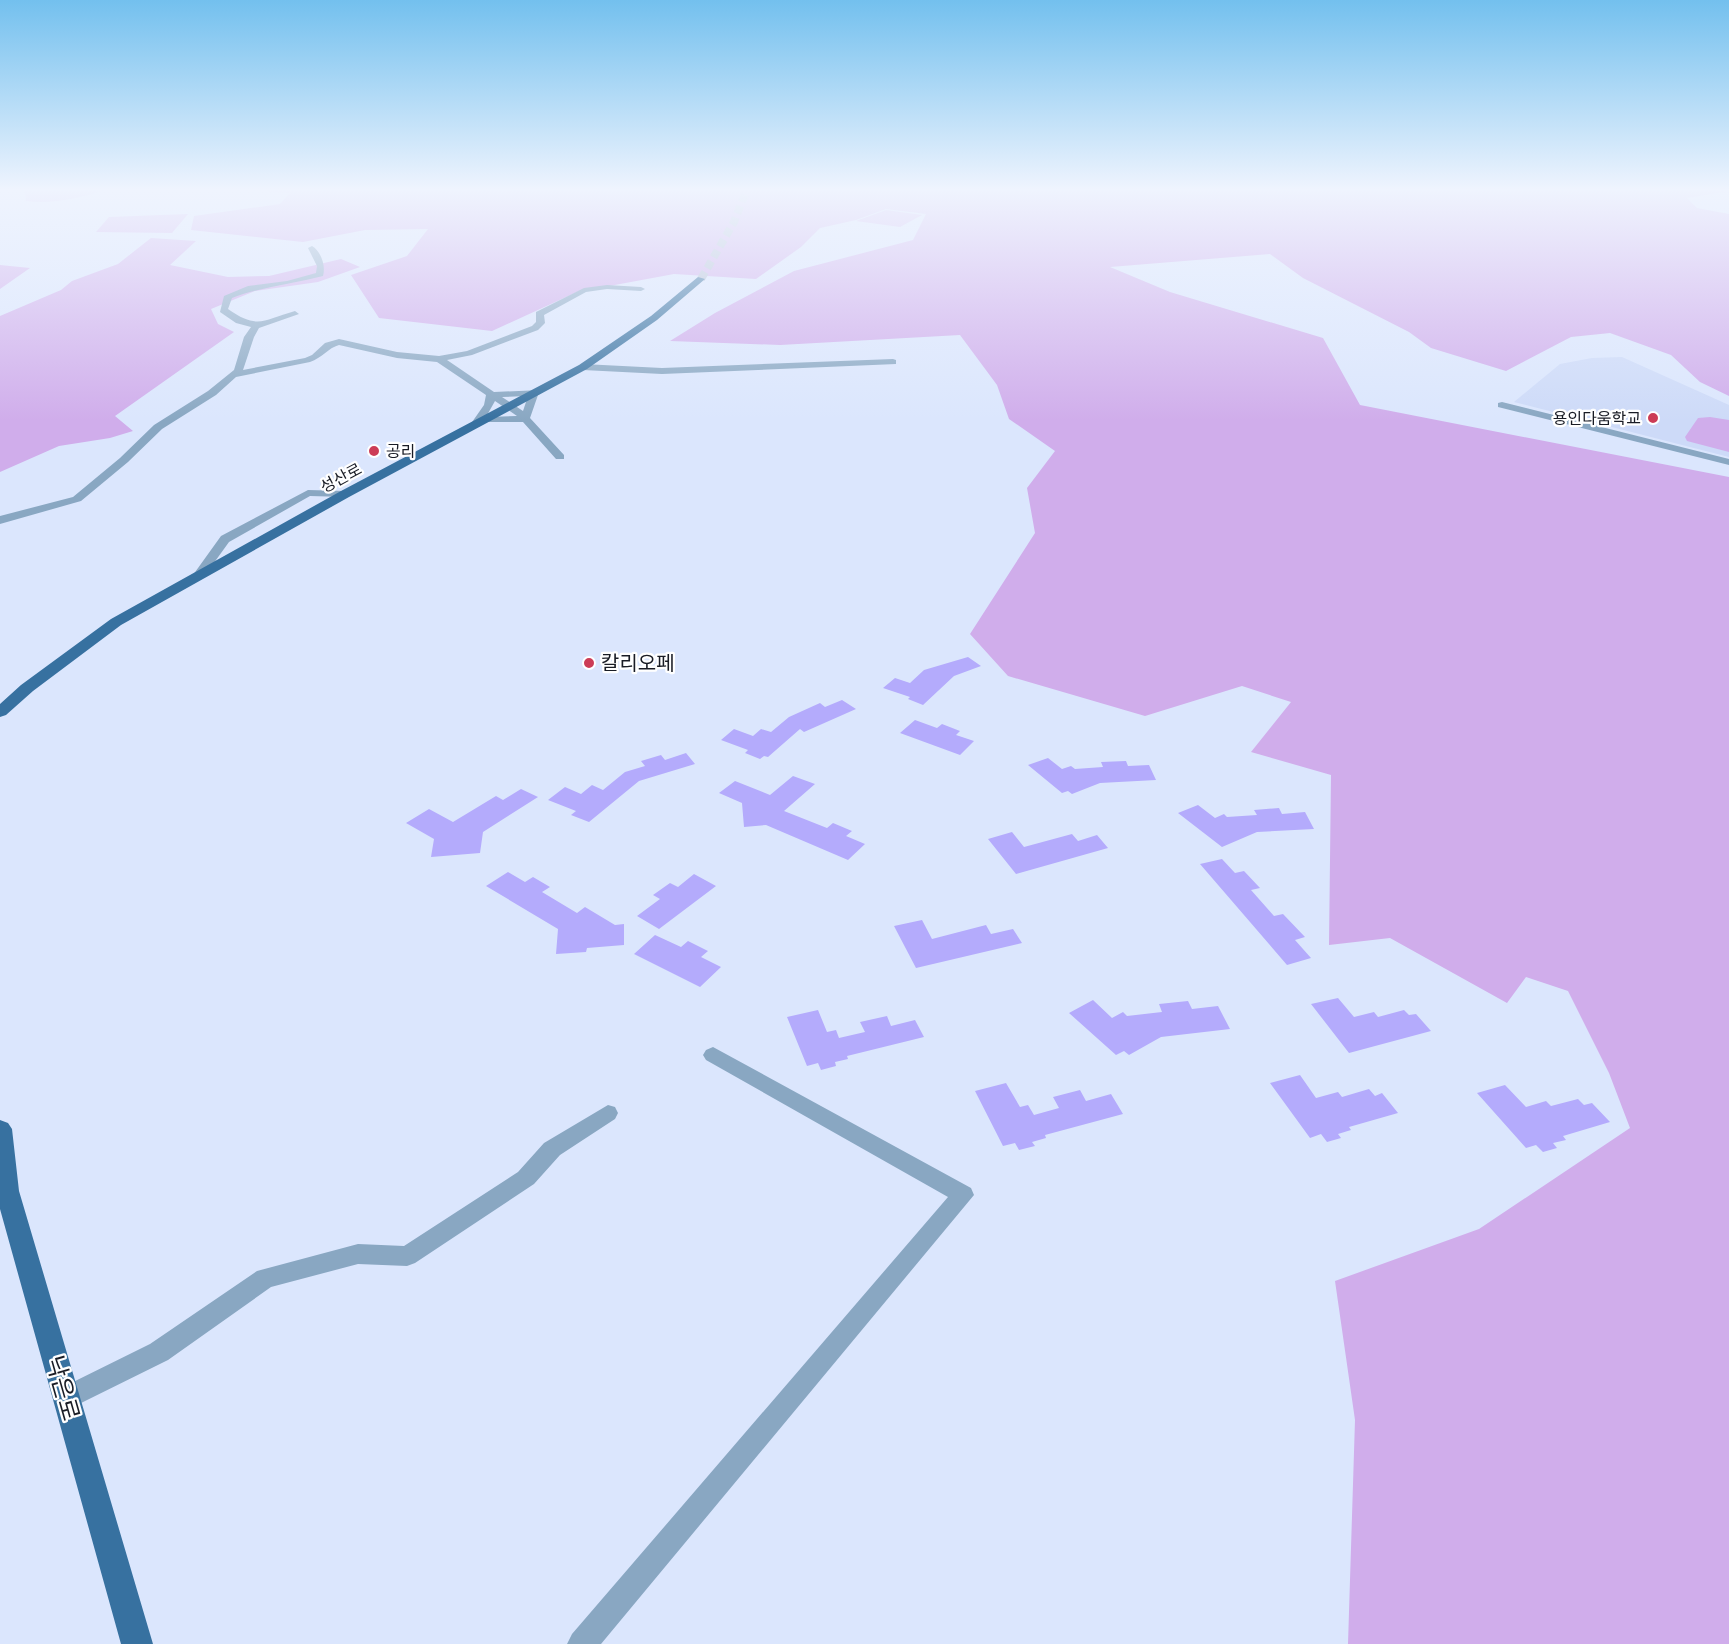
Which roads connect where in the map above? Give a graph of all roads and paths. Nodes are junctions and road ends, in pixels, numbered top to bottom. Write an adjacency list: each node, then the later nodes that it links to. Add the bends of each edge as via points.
1 (321, 268): 5 (street, via 320,274 228,296 223,310)
2 (700, 279): 8 (main road, 성산로, via 656,316)
3 (641, 289): 6 (street, via 584,290 539,314 541,323 535,328 469,353)
4 (295, 314): 5 (street)
5 (256, 326): 9 (street)
6 (439, 359): 9 (street, via 397,356 339,342 307,360); 11 (street)
7 (892, 362): 8 (street, via 662,371)
8 (583, 367): 10 (main road, 성산로)
9 (234, 375): 19 (street, via 158,427 77,499)
10 (535, 393): 11 (street); 13 (main road, 성산로); 14 (street)
11 (491, 395): 13 (street); 15 (street)
12 (1502, 405): 17 (street)
13 (510, 407): 14 (street); 15 (main road, 성산로)
14 (525, 419): 15 (street); 16 (street)
15 (480, 423): 18 (main road, 성산로)
16 (560, 457)
17 (1729, 462)
18 (345, 494): 20 (main road, 성산로); 20 (street, via 308,494 225,539)
19 (0, 520)
20 (199, 575): 21 (main road, 성산로, via 117,622)
21 (0, 712)
22 (713, 1055): 27 (street, via 963,1194)
23 (608, 1113): 25 (street, via 552,1149 526,1178 407,1256 358,1254 265,1278 159,1352)
24 (0, 1129): 25 (main road, 낙은로, via 7,1191)
25 (66, 1398): 26 (main road, 낙은로)
26 (137, 1644)
27 (582, 1644)

